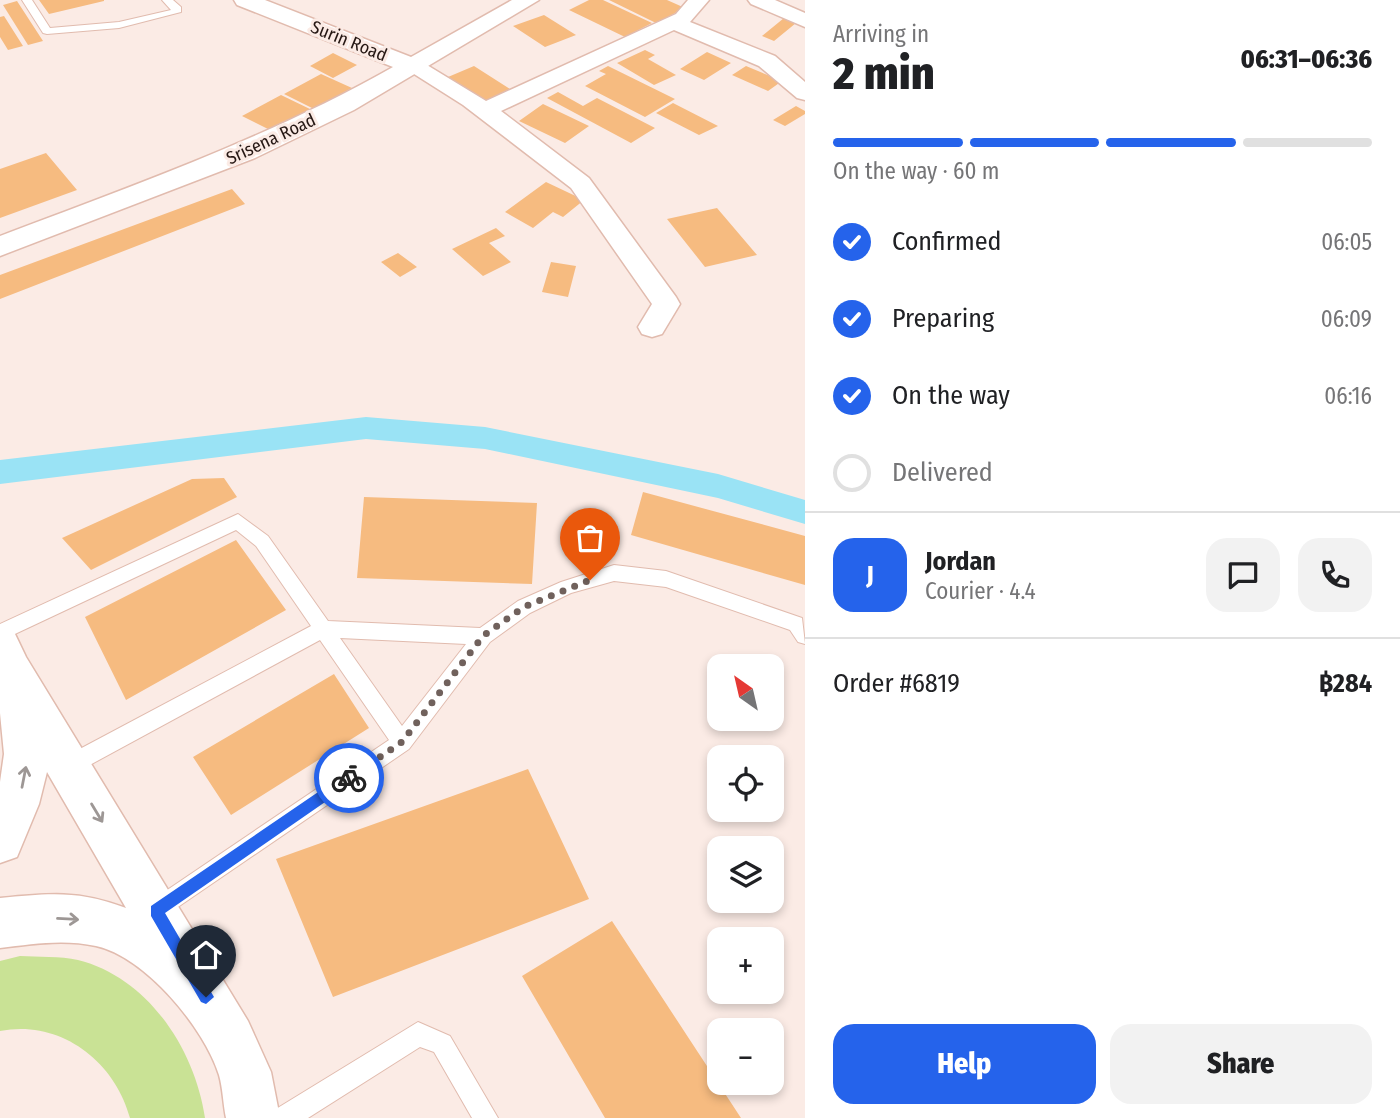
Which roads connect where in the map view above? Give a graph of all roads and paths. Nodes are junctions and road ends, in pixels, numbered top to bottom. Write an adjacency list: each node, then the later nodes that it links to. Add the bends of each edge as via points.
1 (26, 0): 2 (lane, via 47,31 119,25 176,12)
2 (167, 0)
3 (245, 0): 10 (street, Surin Road)
4 (528, 0): 7 (street, Srisena Road)
5 (699, 0): 9 (street)
6 (758, 0): 8 (street)
7 (496, 18): 11 (street); 13 (street, Srisena Road)
8 (805, 21)
9 (674, 23): 14 (street, via 767,61); 16 (street)
10 (331, 34): 12 (street); 13 (street, Surin Road); 15 (street, via 361,62 359,79)
11 (423, 34)
12 (396, 39)
13 (414, 67): 15 (street, Srisena Road); 16 (street)
14 (805, 93)
15 (345, 104): 17 (street, Srisena Road, via 246,152)
16 (485, 110): 18 (street, via 580,183 666,304)
17 (0, 247)
18 (652, 327)
19 (323, 629): 20 (lane); 22 (lane, via 262,541 237,521); 23 (lane); 24 (lane)
20 (483, 636): 21 (lane, via 524,607 567,587 614,573 666,579 796,624); 23 (lane)
21 (805, 636)
22 (4, 650): 24 (street); 25 (street, one-way to 22, via 26,776 27,732)
23 (402, 742): 26 (lane)
24 (68, 766): 26 (street, one-way to 26)
25 (1, 837)
26 (156, 911): 28 (street)
27 (0, 923): 28 (street, one-way to 28, via 70,917 114,928 155,948)
28 (206, 997): 29 (street)
29 (243, 1068): 30 (street); 31 (street)
30 (253, 1118)
31 (267, 1118)
32 (285, 1118): 33 (lane, via 418,1034 442,1044)
33 (486, 1118)

